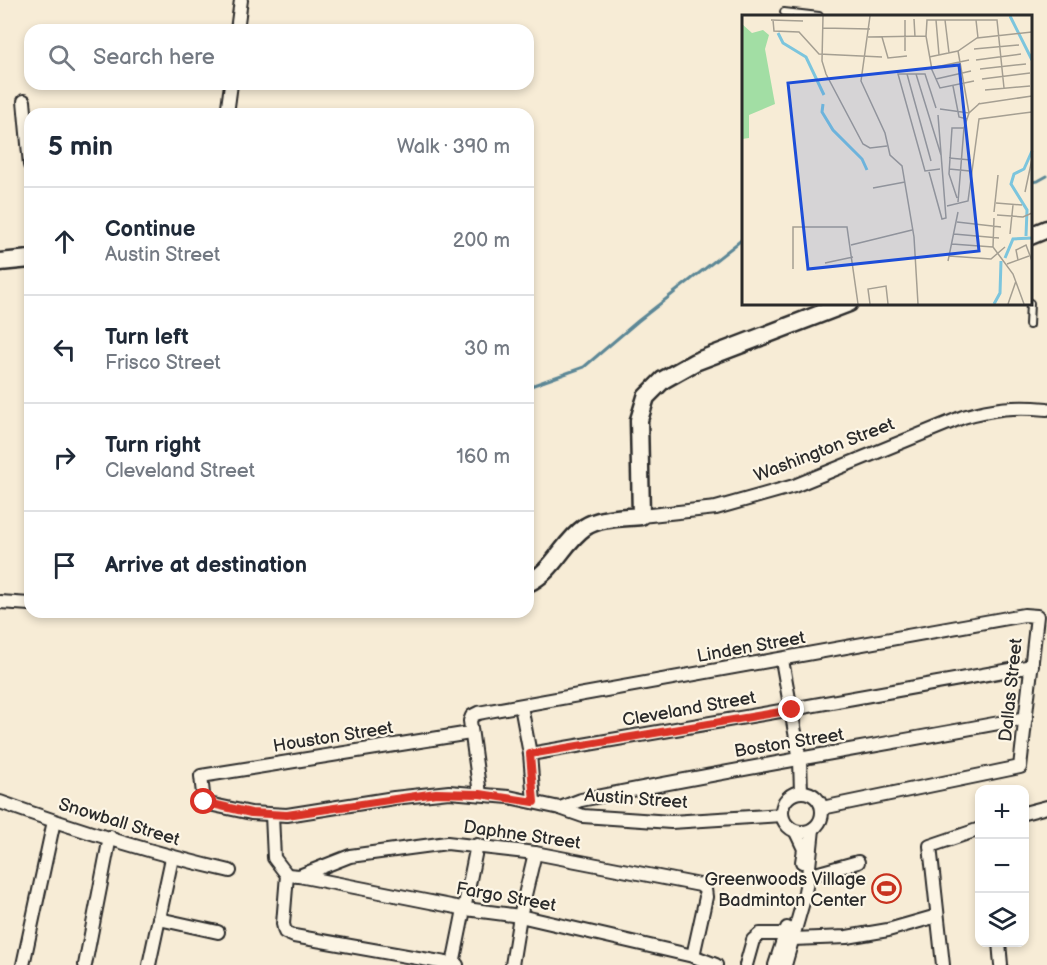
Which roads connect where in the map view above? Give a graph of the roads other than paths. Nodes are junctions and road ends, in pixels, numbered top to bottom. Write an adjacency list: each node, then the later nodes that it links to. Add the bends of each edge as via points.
1 (241, 0): 4 (street)
2 (784, 12): 3 (lane)
3 (810, 15)
4 (238, 24)
5 (230, 90): 8 (street)
6 (24, 101): 7 (street)
7 (25, 108)
8 (228, 108)
9 (1047, 229): 10 (street)
10 (1032, 235)
11 (24, 260): 12 (street)
12 (0, 262)
13 (846, 304): 17 (street, via 695,362 663,380 646,396 639,420)
14 (1030, 304): 15 (lane)
15 (1029, 325)
16 (1047, 409): 17 (street, Washington Street, via 992,409 963,417 794,486 716,508)
17 (641, 516): 18 (street, Washington Street, via 587,526)
18 (534, 581)
19 (0, 602): 20 (street)
20 (24, 604)
21 (1037, 616): 22 (street, Linden Street, via 1024,615); 23 (street, Dallas Street)
22 (782, 660): 24 (street, Linden Street); 25 (street)
23 (1032, 666): 25 (street, Cleveland Street); 26 (street, Dallas Street)
24 (521, 706): 27 (street, Linden Street, via 471,716); 28 (street)
25 (792, 710): 28 (street, Cleveland Street); 29 (street)
26 (1026, 718): 29 (street, Boston Street); 37 (street, Dallas Street, via 1020,767)
27 (470, 733): 31 (street); 33 (street, Houston Street, via 201,776)
28 (530, 754): 34 (street)
29 (800, 760): 30 (street); 36 (street, Boston Street, via 714,773)
30 (801, 792): 37 (street, via 817,798); 40 (street, via 784,802)
31 (480, 794): 34 (street, Austin Street); 39 (street, Austin Street, via 429,794)
32 (0, 801): 41 (street, Snowball Street)
33 (204, 802): 39 (street, Austin Street)
34 (534, 802): 36 (street, Austin Street)
35 (1047, 807): 38 (street)
36 (560, 808): 40 (street, Austin Street, via 583,816 671,822)
37 (822, 808): 42 (street, via 821,820)
38 (1029, 812)
39 (272, 815): 51 (street, via 274,858)
40 (782, 815): 44 (street)
41 (54, 821): 45 (street, Snowball Street); 61 (street)
42 (813, 829): 44 (street); 52 (street)
43 (975, 831): 55 (street, via 930,846)
44 (796, 832): 58 (street, via 804,849)
45 (110, 837): 48 (street, Snowball Street); 62 (street)
46 (477, 845): 47 (street, Daphne Street); 51 (street, Daphne Street, via 447,843 350,856); 53 (street)
47 (535, 853): 54 (street); 60 (street, Daphne Street, via 705,888)
48 (172, 858): 50 (street, Snowball Street); 56 (street)
49 (858, 862): 52 (street)
50 (230, 871)
51 (293, 876): 53 (street, Fargo Street); 64 (street, via 283,924 285,932)
52 (808, 876): 58 (street, via 803,902)
53 (465, 909): 54 (street, Fargo Street); 64 (street)
54 (520, 916): 60 (street, Fargo Street); 65 (street)
55 (937, 916): 58 (street, via 847,937); 70 (street)
56 (159, 919): 57 (street); 63 (street)
57 (218, 932)
58 (788, 937): 67 (street, via 760,934 753,940); 68 (street); 69 (street)
59 (999, 947): 71 (street)
60 (693, 956): 66 (street, Fargo Street)
61 (23, 965)
62 (85, 965)
63 (149, 965)
64 (455, 965)
65 (512, 965)
66 (716, 965)
67 (746, 965)
68 (775, 965)
69 (785, 965)
70 (942, 965)
71 (1001, 965)

